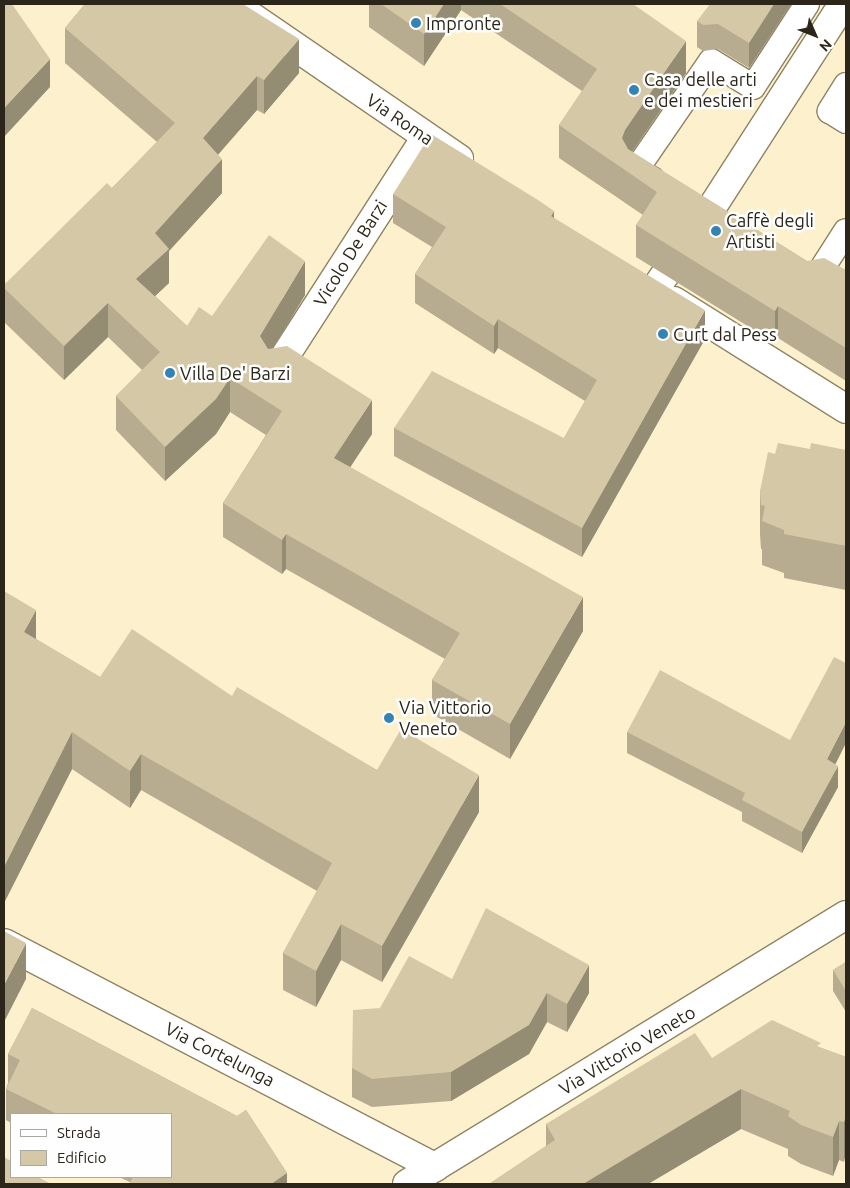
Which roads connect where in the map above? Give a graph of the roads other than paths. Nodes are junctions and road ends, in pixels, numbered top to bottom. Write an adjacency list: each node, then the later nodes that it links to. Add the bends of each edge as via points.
1 (807, 4): 8 (street, via 754,87 711,61 636,170)
2 (843, 4): 8 (street)
3 (250, 9): 6 (street, Via Roma)
4 (846, 85): 5 (street, via 830,111)
5 (846, 122)
6 (426, 137): 7 (street, Via Roma); 13 (street, Vicolo De Barzi)
7 (483, 175)
8 (707, 214): 9 (street)
9 (730, 229)
10 (846, 231): 11 (street, via 814,281)
11 (791, 267)
12 (630, 272): 14 (street, via 661,281)
13 (276, 370)
14 (846, 409)
15 (846, 915): 17 (street, Via Vittorio Veneto)
16 (4, 943): 17 (street, Via Cortelunga)
17 (435, 1167): 18 (street, Via Vittorio Veneto)
18 (407, 1184)

